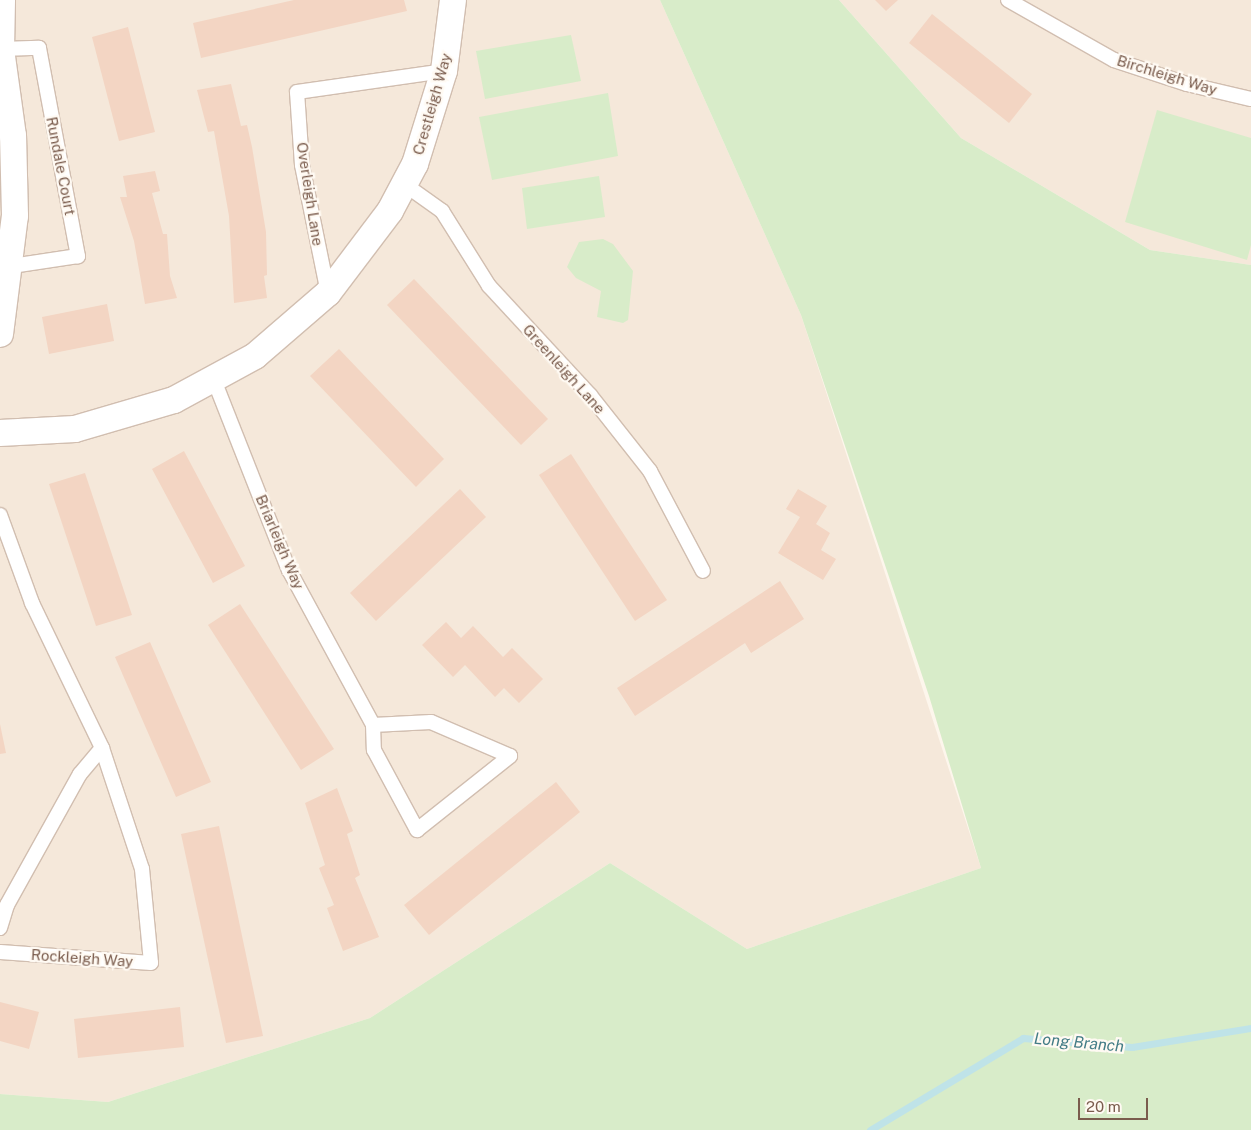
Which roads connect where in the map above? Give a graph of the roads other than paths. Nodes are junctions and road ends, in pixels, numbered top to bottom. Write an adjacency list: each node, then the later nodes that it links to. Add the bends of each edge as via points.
1 (2, 0): 4 (street)
2 (453, 0): 5 (street, Crestleigh Way)
3 (1008, 0): 6 (lane, Birchleigh Way, via 1114,60 1187,84)
4 (1, 49): 7 (street); 9 (lane, Rundale Court, via 39,48 78,256)
5 (444, 71): 8 (street, Crestleigh Way, via 429,126); 10 (lane, Overleigh Lane, via 298,92 302,165)
6 (1251, 99)
7 (5, 116): 9 (street, via 15,216)
8 (404, 184): 10 (street, Crestleigh Way, via 365,248); 15 (lane, Greenleigh Lane, via 442,211 489,286 590,395 650,471)
9 (12, 266): 11 (street)
10 (328, 293): 12 (street, Crestleigh Way, via 255,356)
11 (0, 334)
12 (214, 380): 13 (street, Crestleigh Way, via 123,418 50,432); 16 (lane, Briarleigh Way, via 289,570)
13 (0, 433)
14 (0, 515): 17 (lane, Rockleigh Way, via 32,603)
15 (703, 571)
16 (373, 725): 16 (lane, via 374,750 417,830 510,756 431,722)
17 (102, 748): 18 (lane, via 80,774 7,905); 19 (lane, Rockleigh Way, via 142,869 151,963)
18 (0, 928)
19 (0, 952)

